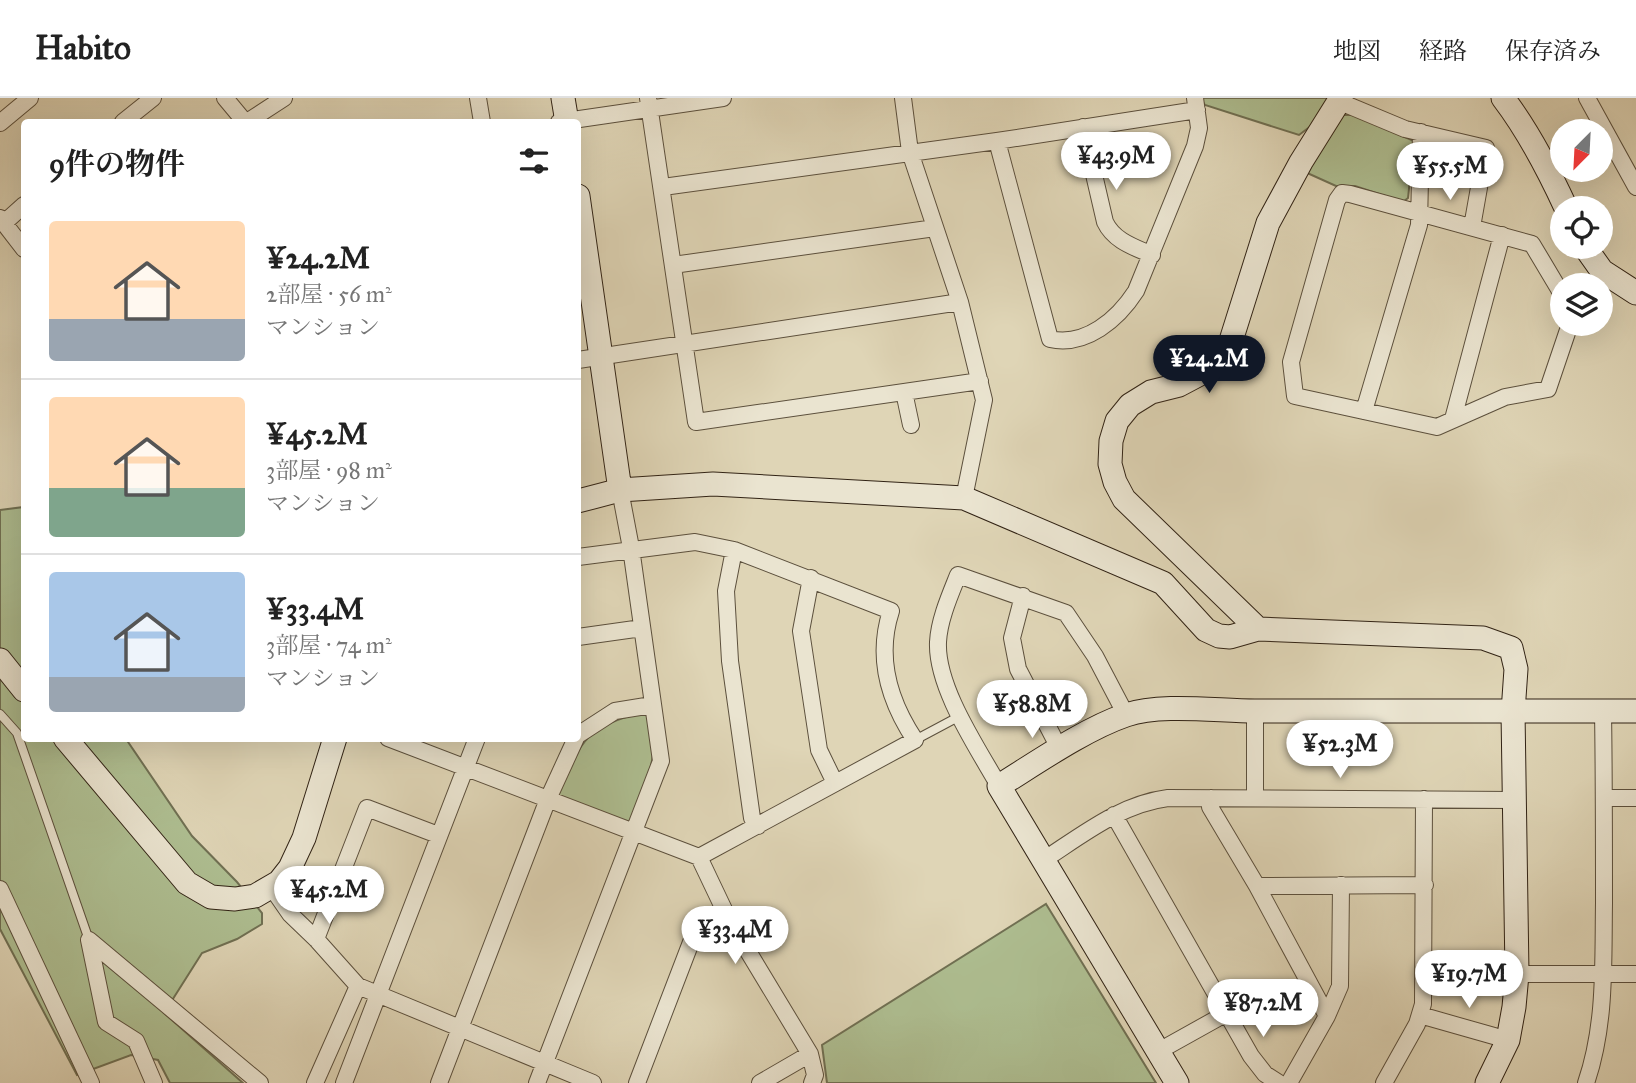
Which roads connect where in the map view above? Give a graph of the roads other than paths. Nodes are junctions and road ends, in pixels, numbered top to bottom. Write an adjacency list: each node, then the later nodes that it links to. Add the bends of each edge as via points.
1 (30, 98): 20 (street)
2 (153, 98): 14 (street)
3 (225, 98): 15 (street)
4 (284, 98): 16 (street)
5 (478, 98): 17 (street)
6 (564, 98): 18 (street)
7 (723, 98): 12 (street)
8 (902, 98): 24 (street)
9 (1503, 98): 27 (street)
10 (1587, 98): 26 (street)
11 (1340, 99): 22 (street); 60 (street, via 1268,223 1229,347 1199,376 1151,392 1130,405 1117,421 1111,440 1110,464 1124,499)
12 (649, 103): 19 (street); 25 (street)
13 (1196, 104): 21 (street); 36 (street, via 1199,128 1195,146)
14 (127, 119)
15 (243, 119)
16 (251, 119)
17 (482, 119)
18 (564, 119)
19 (577, 119)
20 (0, 123)
21 (1083, 127): 23 (street); 36 (street, via 1110,232)
22 (1421, 132): 29 (street); 32 (street, via 1486,148)
23 (997, 141): 24 (street); 36 (street, via 1050,339 1062,342 1081,337 1124,310)
24 (910, 152): 25 (street); 33 (street)
25 (663, 187): 38 (street)
26 (1636, 187)
27 (1560, 196)
28 (21, 207): 31 (street)
29 (1419, 214): 32 (street); 48 (street); 48 (street, via 1342,193 1295,348 1295,396)
30 (581, 217): 44 (street)
31 (2, 220): 35 (street)
32 (1472, 227): 34 (street)
33 (935, 228): 38 (street); 41 (street)
34 (1502, 236): 39 (street, via 1532,244); 49 (street)
35 (21, 244)
36 (1152, 255)
37 (1594, 259): 40 (street, via 1602,271)
38 (673, 265): 43 (street)
39 (1550, 274)
40 (1636, 293)
41 (960, 302): 43 (street); 46 (street)
42 (1566, 336): 49 (street, via 1548,389 1505,397)
43 (684, 345): 44 (street); 47 (street, via 696,422)
44 (601, 358): 45 (street); 51 (street)
45 (581, 360)
46 (979, 381): 47 (street); 52 (street, via 984,400)
47 (904, 392): 50 (street)
48 (1364, 411): 49 (street, via 1437,427)
49 (1453, 419)
50 (911, 425)
51 (620, 491): 52 (street, via 713,484); 53 (street); 54 (street)
52 (964, 498): 60 (street, via 1163,583 1206,629 1219,636)
53 (581, 499)
54 (631, 548): 55 (street, via 695,542); 56 (street); 59 (street)
55 (734, 550): 57 (street); 91 (street, via 726,591 730,661 752,818)
56 (581, 556)
57 (811, 578): 73 (street, via 891,611 885,628 884,665 889,688); 81 (street, via 801,631 819,750)
58 (1023, 596): 70 (street, via 1066,613); 71 (street, via 958,575 938,640 946,685); 79 (street, via 1012,638 1018,669)
59 (642, 628): 61 (street); 64 (street)
60 (1258, 629): 68 (street, via 1483,638 1511,648 1516,669)
61 (581, 637)
62 (3, 670): 63 (street)
63 (21, 687)
64 (652, 705): 72 (street, via 615,711); 92 (street, via 661,761)
65 (1604, 710): 67 (street); 68 (street); 85 (street)
66 (1255, 711): 68 (street); 70 (street, via 1170,710); 84 (street)
67 (1636, 711)
68 (1513, 712): 89 (street)
69 (0, 714): 103 (lane, via 17,733)
70 (1126, 715): 79 (street)
71 (960, 716): 73 (lane); 82 (street)
72 (581, 734)
73 (915, 740): 81 (street)
74 (68, 742): 99 (street, via 187,883 211,897 235,899)
75 (334, 742): 99 (street, via 304,838 290,868)
76 (400, 742): 80 (street)
77 (475, 742): 80 (street)
78 (575, 742): 87 (street)
79 (1059, 748): 82 (street)
80 (465, 768): 87 (street); 93 (street)
81 (835, 783): 91 (street)
82 (999, 786): 95 (street)
83 (1211, 798): 84 (street); 90 (street, via 1149,800); 98 (street, via 1210,807)
84 (1255, 798): 88 (street)
85 (1605, 798): 86 (street); 105 (street)
86 (1636, 798)
87 (548, 799): 92 (street); 112 (street)
88 (1424, 799): 89 (street); 97 (street)
89 (1514, 800): 104 (street)
90 (1114, 816): 95 (street); 109 (street)
91 (758, 826): 94 (street)
92 (634, 831): 94 (street); 116 (street)
93 (438, 835): 102 (street, via 367,808); 108 (street)
94 (699, 857): 101 (street)
95 (1042, 861): 114 (street)
96 (1341, 885): 97 (street); 98 (street); 110 (street, via 1340,986)
97 (1425, 885): 111 (street)
98 (1257, 887): 110 (street)
99 (271, 888): 102 (street)
100 (0, 889): 117 (street)
101 (728, 918): 115 (street); 125 (street, via 693,937)
102 (316, 939): 107 (street)
103 (89, 940): 118 (street, via 106,1022 136,1041); 119 (street)
104 (1517, 974): 105 (street); 113 (street)
105 (1603, 974): 106 (street); 133 (street, via 1601,1021)
106 (1636, 974)
107 (358, 986): 108 (street); 120 (street)
108 (376, 994): 112 (street); 121 (street)
109 (1227, 1013): 114 (street); 129 (street, via 1251,1056)
110 (1327, 1016): 130 (street)
111 (1420, 1016): 113 (street); 131 (street)
112 (459, 1028): 116 (street); 122 (street)
113 (1508, 1040): 132 (street)
114 (1157, 1052): 128 (street)
115 (810, 1054): 126 (street); 127 (street, via 815,1075)
116 (544, 1063): 123 (street); 124 (street)
117 (91, 1083)
118 (154, 1083)
119 (260, 1083)
120 (315, 1083)
121 (344, 1083)
122 (439, 1083)
123 (537, 1083)
124 (593, 1083)
125 (637, 1083)
126 (760, 1083)
127 (812, 1083)
128 (1177, 1083)
129 (1279, 1083)
130 (1289, 1083)
131 (1384, 1083)
132 (1487, 1083)
133 (1586, 1083)

